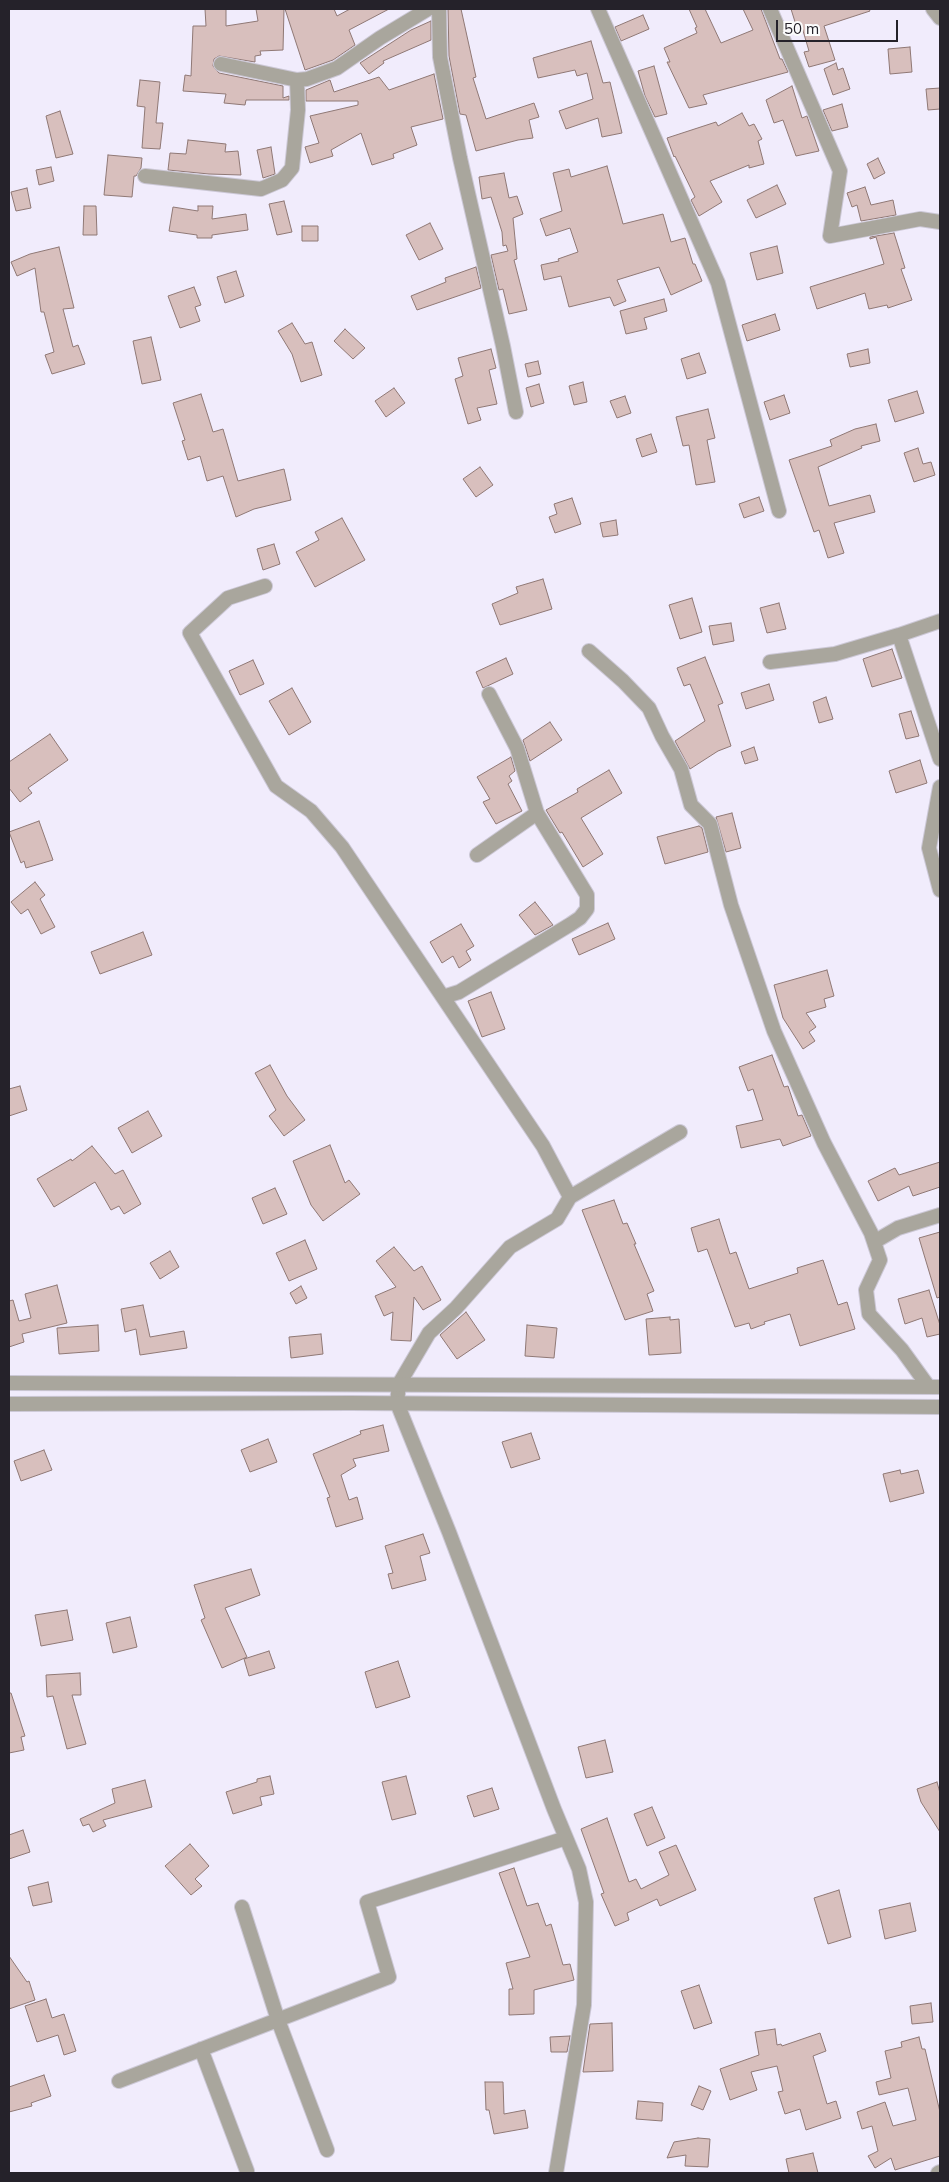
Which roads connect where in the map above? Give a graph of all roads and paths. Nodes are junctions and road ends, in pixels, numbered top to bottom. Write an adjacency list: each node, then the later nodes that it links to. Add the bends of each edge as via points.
1 (428, 9): 8 (street, via 337,68 307,80)
2 (439, 9): 11 (street, via 440,57)
3 (598, 9): 12 (street, via 718,283)
4 (770, 9): 10 (street, via 840,171 830,236 920,219)
5 (933, 9): 6 (street)
6 (940, 18)
7 (221, 64): 8 (street)
8 (297, 80): 9 (street, via 298,110 292,168 282,180 261,189)
9 (146, 176)
10 (940, 222)
11 (516, 412)
12 (779, 511)
13 (264, 586): 24 (street, via 228,598 190,633 276,786 311,811 342,847)
14 (940, 621): 15 (street)
15 (899, 635): 17 (street, via 835,654); 19 (street)
16 (589, 651): 28 (street, via 649,708 681,769 691,805 710,824 731,905 774,1031 824,1143)
17 (770, 662)
18 (489, 694): 21 (street, via 517,748)
19 (940, 759)
20 (940, 788): 23 (street, via 929,848)
21 (537, 813): 22 (street); 24 (street, via 587,895 587,908 571,924 459,992)
22 (477, 855)
23 (940, 890)
24 (443, 997): 26 (street, via 543,1146)
25 (680, 1132): 26 (street)
26 (570, 1197): 30 (street, via 557,1220 510,1247 456,1308 429,1333)
27 (940, 1215): 28 (street, via 898,1228)
28 (874, 1242): 31 (street, via 880,1260 866,1290 869,1314)
29 (9, 1383): 30 (street)
30 (399, 1384): 31 (street); 32 (street)
31 (934, 1386)
32 (397, 1403): 33 (street); 34 (street); 35 (street)
33 (9, 1404)
34 (940, 1406)
35 (566, 1838): 37 (street, via 367,1902 390,1977); 42 (street, via 580,1869 586,1902 586,1970 584,2005)
36 (242, 1907): 37 (street)
37 (278, 2020): 38 (street); 40 (street)
38 (201, 2049): 39 (street); 41 (street)
39 (119, 2081)
40 (327, 2150)
41 (246, 2171)
42 (556, 2173)

